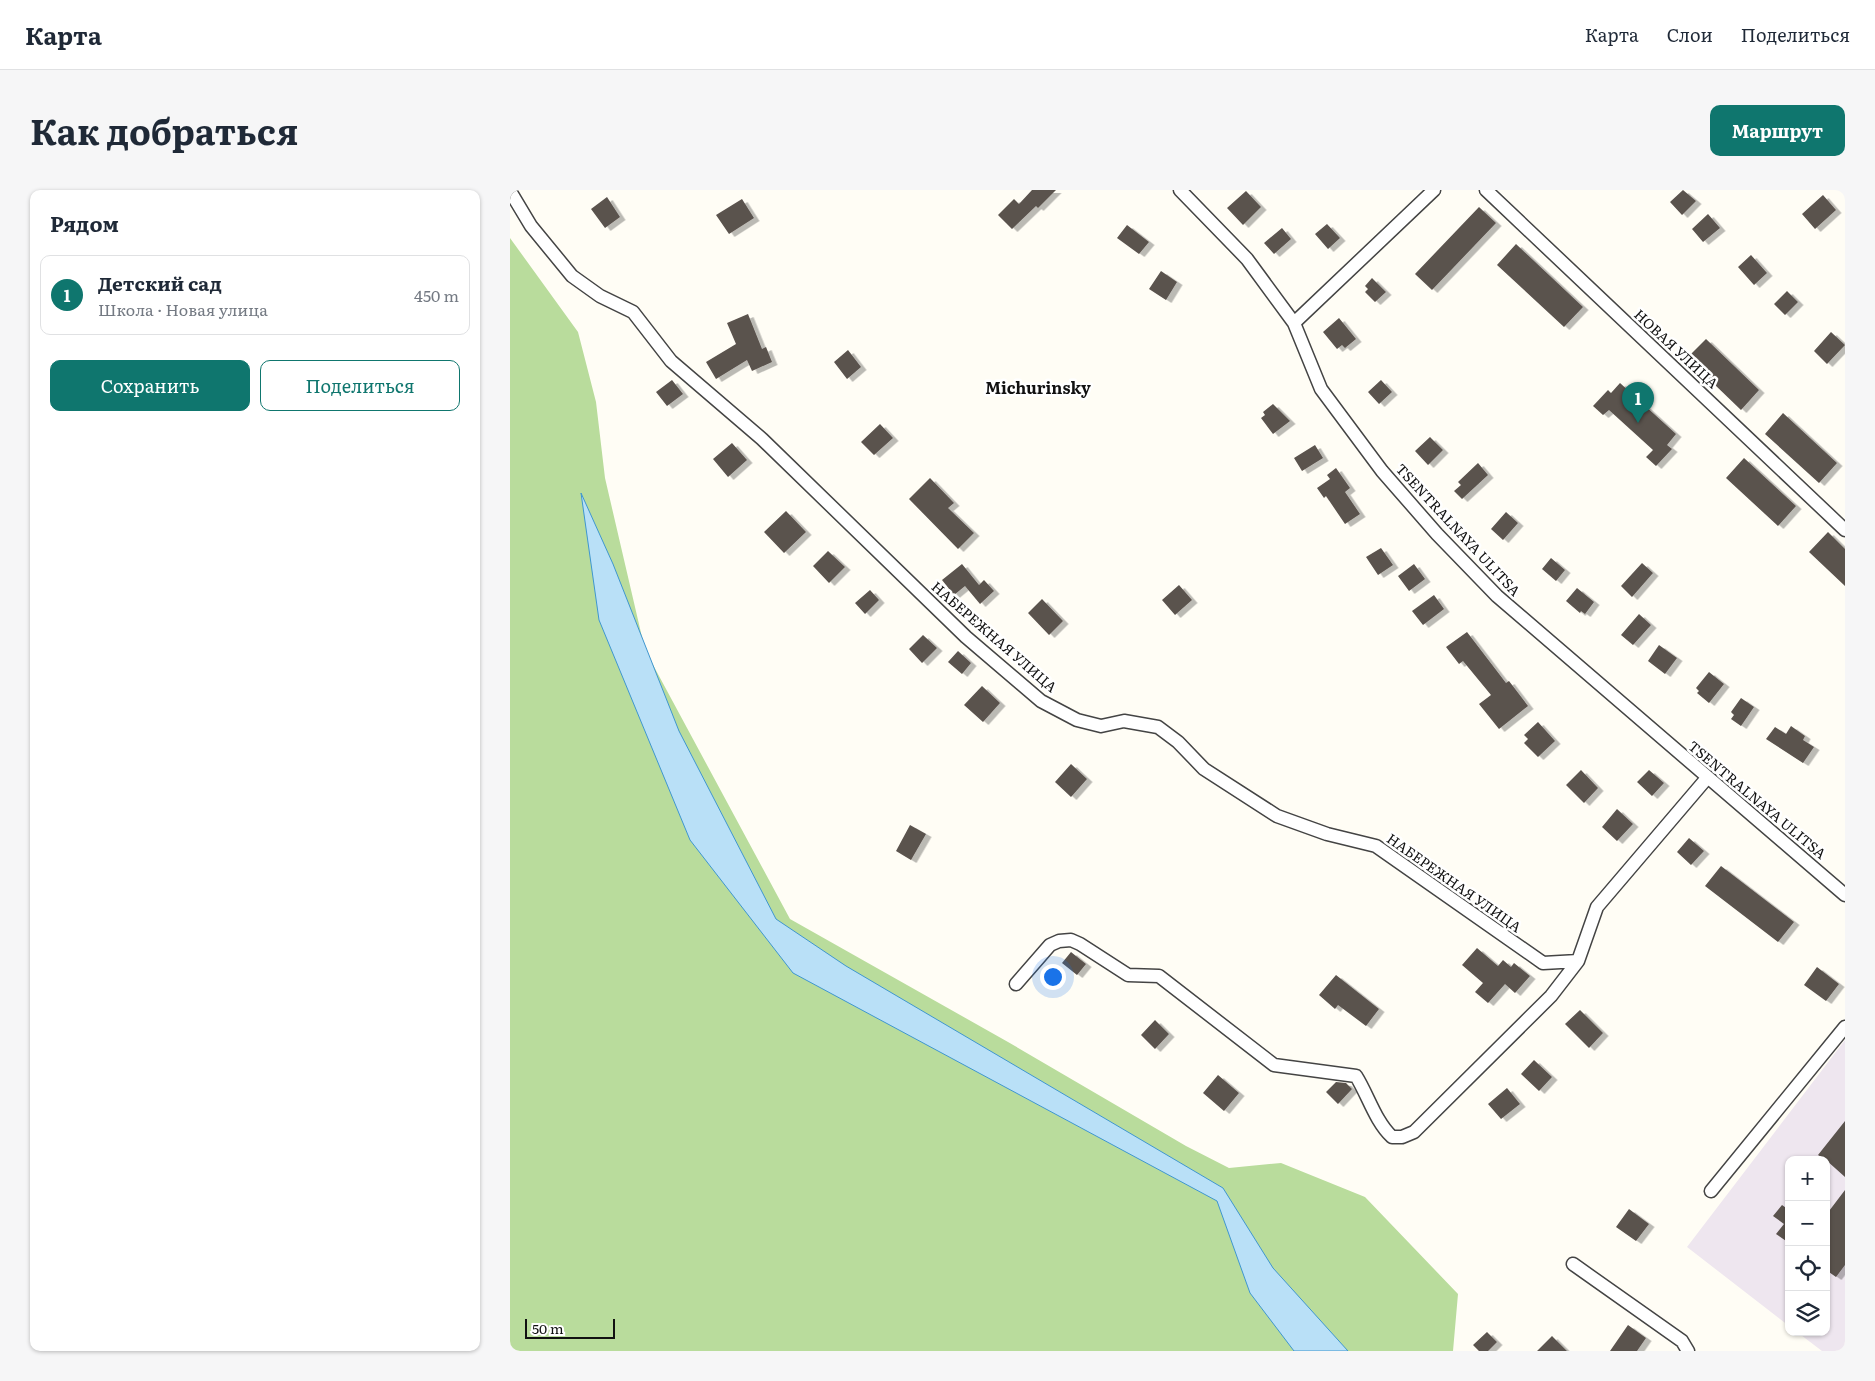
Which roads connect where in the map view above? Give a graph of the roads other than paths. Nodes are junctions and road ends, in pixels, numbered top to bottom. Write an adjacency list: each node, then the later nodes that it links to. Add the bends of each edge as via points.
1 (1180, 190): 5 (street, TSENTRALNAYA ULITSA, via 1247,259)
2 (1434, 190): 5 (street)
3 (1486, 190): 6 (street, НОВАЯ УЛИЦА)
4 (510, 191): 9 (street, НАБЕРЕЖНАЯ УЛИЦА, via 531,226 572,276 600,296 633,312 670,361 762,439 966,637 1041,701 1077,720 1101,726 1124,721 1158,727 1204,769 1277,816 1327,834 1376,846 1543,963)
5 (1294, 323): 7 (street, TSENTRALNAYA ULITSA, via 1321,389 1382,471 1438,534 1496,596)
6 (1845, 530)
7 (1706, 778): 8 (street, TSENTRALNAYA ULITSA); 9 (street, via 1597,907)
8 (1845, 894)
9 (1578, 961): 10 (street, via 1551,996 1414,1132 1402,1137 1392,1137 1383,1129 1356,1076 1274,1065 1159,976 1128,975 1071,940 1050,945)
10 (1016, 984)
11 (1845, 1027): 12 (street)
12 (1711, 1191)
13 (1572, 1264): 14 (street, via 1682,1341)
14 (1688, 1351)

